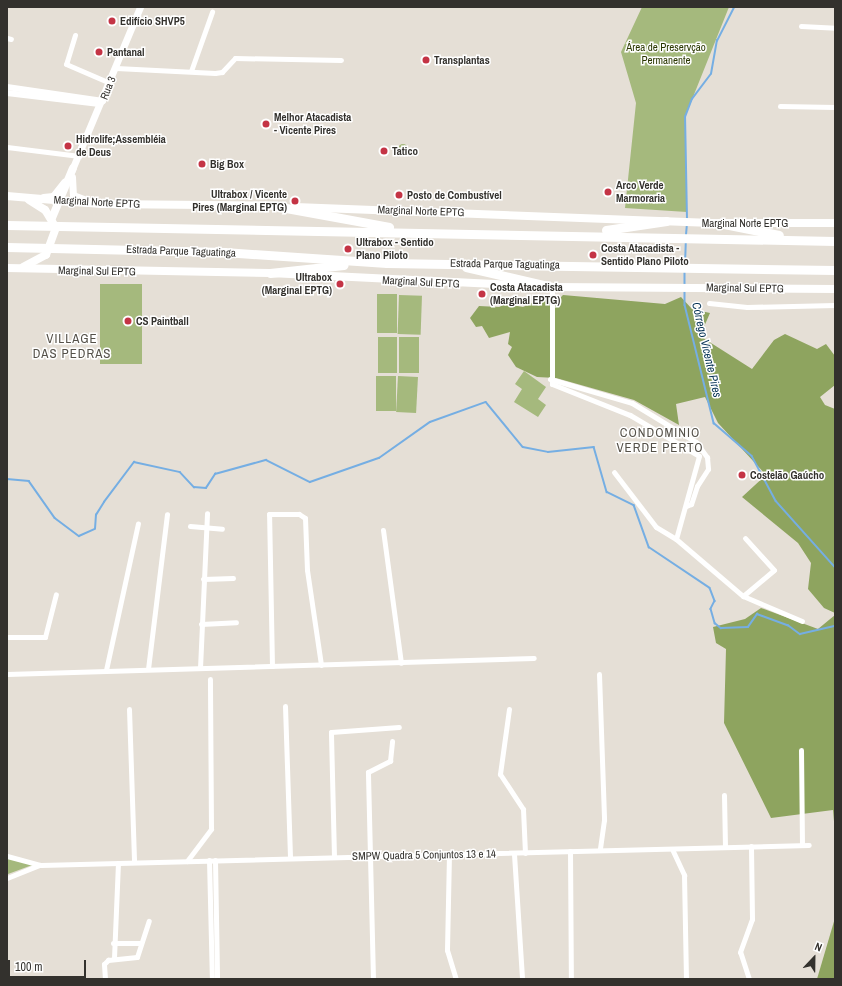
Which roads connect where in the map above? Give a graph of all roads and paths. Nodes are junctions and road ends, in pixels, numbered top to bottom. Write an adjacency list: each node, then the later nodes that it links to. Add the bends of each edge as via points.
1 (140, 7): 7 (main road, Rua 3)
2 (212, 12): 8 (street)
3 (801, 26): 4 (street)
4 (835, 28)
5 (75, 35): 9 (street, via 66,64)
6 (341, 60): 8 (street, via 235,58 222,72)
7 (116, 68): 8 (street); 9 (main road, Rua 3)
8 (191, 71)
9 (110, 83): 12 (main road, Rua 3)
10 (7, 87): 12 (street)
11 (7, 93): 12 (street, via 99,104)
12 (102, 101): 16 (main road, Rua 3)
13 (780, 106): 14 (street)
14 (835, 107)
15 (7, 147): 16 (street)
16 (79, 156): 17 (main road, Rua 3)
17 (73, 168): 20 (main road, via 57,193); 21 (main road); 22 (main road, via 70,185 73,195)
18 (7, 196): 19 (main road, Marginal Norte EPTG)
19 (21, 197): 20 (main road, Marginal Norte EPTG); 24 (main road, via 36,203)
20 (35, 198): 21 (main road, Marginal Norte EPTG)
21 (58, 200): 22 (main road, Marginal Norte EPTG); 24 (main road)
22 (101, 204): 23 (main road, Marginal Norte EPTG)
23 (275, 206): 25 (main road, Marginal Norte EPTG); 29 (highway, via 339,215)
24 (52, 218): 36 (main road, via 55,238 46,255 29,266)
25 (666, 221): 26 (main road, Marginal Norte EPTG); 30 (highway)
26 (719, 223): 27 (main road, Marginal Norte EPTG); 31 (highway)
27 (835, 223)
28 (7, 225): 29 (highway, Estrada Parque Taguatinga)
29 (404, 230): 30 (highway, Estrada Parque Taguatinga)
30 (565, 234): 31 (highway, Estrada Parque Taguatinga)
31 (806, 240): 32 (highway, Estrada Parque Taguatinga)
32 (835, 241)
33 (7, 247): 35 (highway, Estrada Parque Taguatinga, via 224,252)
34 (445, 262): 35 (highway, Estrada Parque Taguatinga); 37 (highway, Estrada Parque Taguatinga); 39 (highway)
35 (387, 263): 38 (highway)
36 (11, 268): 38 (main road, Marginal Sul EPTG)
37 (835, 270)
38 (270, 273): 39 (main road, Marginal Sul EPTG)
39 (552, 287): 40 (main road, Marginal Sul EPTG); 43 (street)
40 (835, 289)
41 (709, 303): 42 (street, via 747,307)
42 (835, 305)
43 (550, 379): 45 (street, via 555,386 630,415 697,453 700,462 691,480); 45 (street, via 632,403 696,442 707,457 708,469 696,486 692,504)
44 (614, 472): 54 (street, via 656,527)
45 (686, 506): 54 (street)
46 (167, 514): 68 (street)
47 (207, 514): 50 (street)
48 (138, 523): 69 (street)
49 (190, 526): 50 (street)
50 (206, 527): 51 (street); 56 (street)
51 (222, 529)
52 (383, 530): 64 (street)
53 (745, 538): 58 (street, via 774,570)
54 (676, 539): 58 (street)
55 (233, 578): 56 (street)
56 (203, 580): 61 (street)
57 (56, 594): 62 (street, via 45,637)
58 (743, 596): 59 (street)
59 (802, 621)
60 (236, 622): 61 (street)
61 (201, 624): 67 (street)
62 (7, 637)
63 (534, 658): 64 (street)
64 (401, 662): 65 (street)
65 (321, 665): 66 (street); 66 (street, via 307,570 305,518 299,514 269,514)
66 (272, 666): 67 (street)
67 (200, 668): 68 (street)
68 (148, 669): 69 (street)
69 (106, 670): 70 (street)
70 (7, 674)
71 (599, 674): 85 (street, via 604,820)
72 (210, 679): 95 (street, via 211,829)
73 (285, 706): 93 (street)
74 (129, 709): 96 (street)
75 (509, 709): 87 (street, via 500,774 523,809)
76 (399, 727): 91 (street, via 331,732)
77 (392, 741): 92 (street, via 390,761 368,772)
78 (801, 750): 80 (street)
79 (724, 795): 83 (street)
80 (802, 845): 81 (street, SMPW Quadra 5 Conjuntos 13 e 14); 82 (street, SMPW Quadra 5 Conjuntos 13 e 14)
81 (809, 845)
82 (750, 846): 83 (street, SMPW Quadra 5 Conjuntos 13 e 14); 113 (street, via 752,919 740,952)
83 (725, 847): 84 (street, SMPW Quadra 5 Conjuntos 13 e 14)
84 (672, 849): 85 (street, SMPW Quadra 5 Conjuntos 13 e 14); 112 (street, via 684,875)
85 (600, 850): 86 (street, SMPW Quadra 5 Conjuntos 13 e 14)
86 (570, 851): 87 (street, SMPW Quadra 5 Conjuntos 13 e 14); 111 (street)
87 (525, 853): 89 (street, SMPW Quadra 5 Conjuntos 13 e 14)
88 (449, 854): 89 (street, SMPW Quadra 5 Conjuntos 13 e 14); 92 (street, SMPW Quadra 5 Conjuntos 13 e 14); 109 (street, via 447,950)
89 (514, 854): 110 (street)
90 (7, 856): 98 (street, SMPW Quadra 5 Conjuntos 13 e 14)
91 (334, 857): 92 (street, SMPW Quadra 5 Conjuntos 13 e 14); 93 (street, SMPW Quadra 5 Conjuntos 13 e 14)
92 (369, 857): 108 (street)
93 (290, 858): 94 (street, SMPW Quadra 5 Conjuntos 13 e 14)
94 (212, 860): 95 (street, SMPW Quadra 5 Conjuntos 13 e 14); 100 (street)
95 (188, 861): 96 (street, SMPW Quadra 5 Conjuntos 13 e 14)
96 (134, 862): 97 (street, SMPW Quadra 5 Conjuntos 13 e 14)
97 (118, 864): 98 (street, SMPW Quadra 5 Conjuntos 13 e 14); 102 (street)
98 (39, 865): 99 (street, SMPW Quadra 5 Conjuntos 13 e 14)
99 (7, 878)
100 (213, 900): 106 (street); 107 (street)
101 (149, 921): 103 (street)
102 (114, 943): 103 (street); 104 (street)
103 (140, 943): 104 (street, via 136,957)
104 (114, 958): 105 (street, via 104,964)
105 (105, 979)
106 (212, 979)
107 (217, 979)
108 (373, 979)
109 (456, 979)
110 (522, 979)
111 (572, 979)
112 (686, 979)
113 (749, 979)

